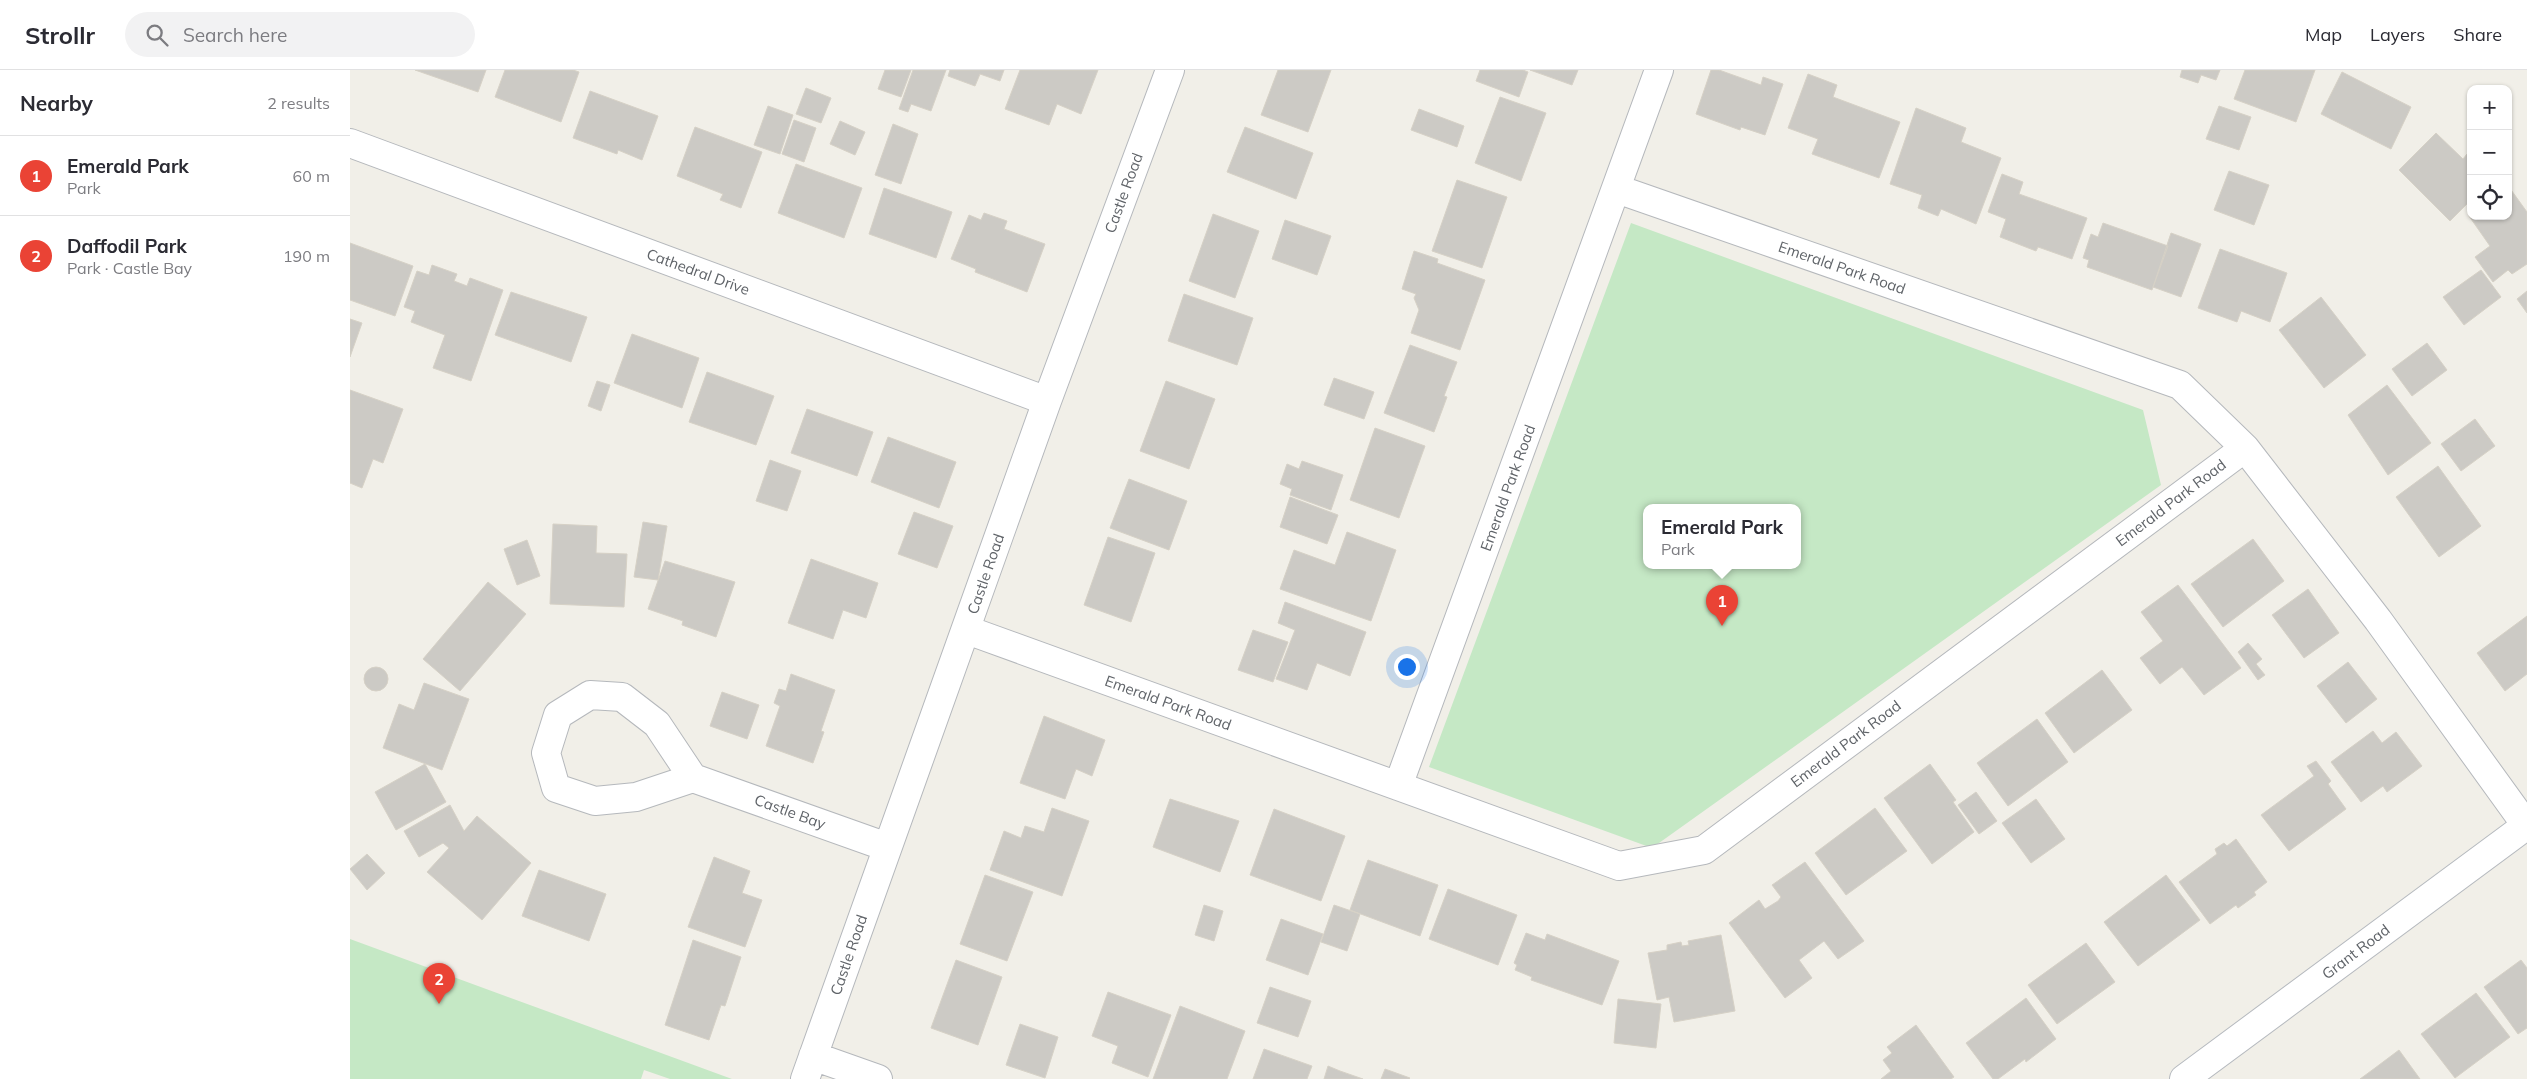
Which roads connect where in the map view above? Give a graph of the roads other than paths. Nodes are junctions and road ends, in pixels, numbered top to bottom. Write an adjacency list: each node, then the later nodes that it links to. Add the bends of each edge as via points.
1 (1170, 70): 5 (street, Castle Road)
2 (1659, 70): 4 (street, Emerald Park Road)
3 (350, 143): 5 (street, Cathedral Drive)
4 (1617, 189): 6 (street, Emerald Park Road, via 2180,386); 9 (street, Emerald Park Road)
5 (1047, 401): 7 (street, Castle Road)
6 (2245, 448): 9 (street, Emerald Park Road, via 1704,850 1619,866); 10 (street, Emerald Park Road, via 2378,620)
7 (967, 630): 9 (street, Emerald Park Road); 11 (street, Castle Road)
8 (693, 778): 8 (street, via 657,724 622,697 590,695 558,715 546,753 556,788 595,802 636,797); 11 (street, Castle Bay)
9 (1398, 786)
10 (2527, 825): 14 (street, Grant Road)
11 (886, 847): 12 (street, Castle Road)
12 (809, 1068): 13 (street)
13 (878, 1079)
14 (2184, 1079)

